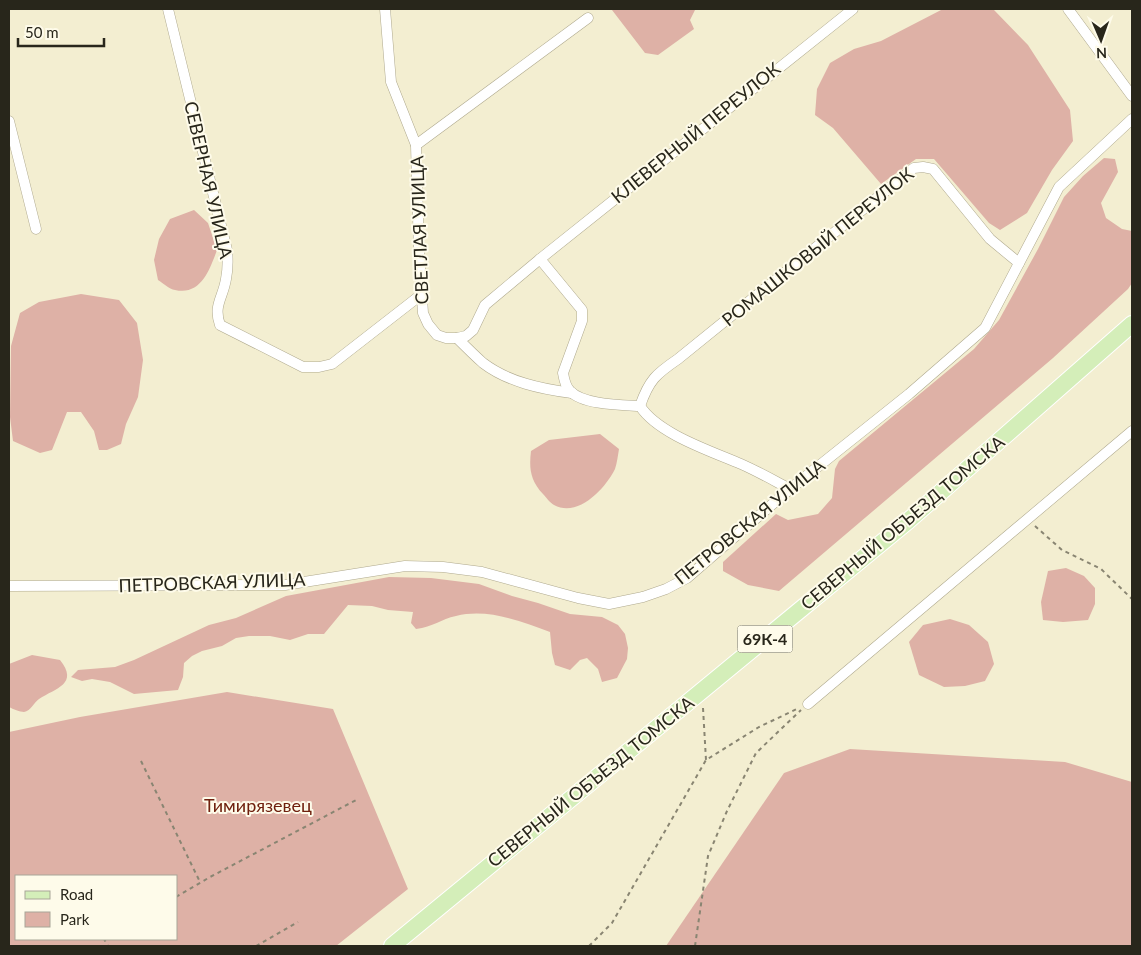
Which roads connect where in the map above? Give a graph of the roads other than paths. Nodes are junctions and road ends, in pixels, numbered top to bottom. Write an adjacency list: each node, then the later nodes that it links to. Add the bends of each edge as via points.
1 (168, 9): 13 (street, СЕВЕРНАЯ УЛИЦА, via 227,250 226,280 217,307 220,325 303,367 319,367 332,364)
2 (385, 9): 9 (street, СВЕТЛАЯ УЛИЦА, via 391,82)
3 (853, 9): 11 (street, КЛЕВЕРНЫЙ ПЕРЕУЛОК)
4 (1068, 9): 6 (street)
5 (588, 18): 9 (street)
6 (1132, 96)
7 (1132, 119): 12 (street, ПЕТРОВСКАЯ УЛИЦА, via 1059,187)
8 (9, 121): 10 (street)
9 (416, 145): 13 (street, СВЕТЛАЯ УЛИЦА)
10 (36, 229)
11 (540, 258): 15 (street, via 485,305 473,330); 16 (street, via 582,310 582,321 563,373)
12 (1019, 263): 17 (street, РОМАШКОВЫЙ ПЕРЕУЛОК, via 990,239 933,169 914,168 664,368 653,379); 19 (street, ПЕТРОВСКАЯ УЛИЦА, via 985,328 909,394)
13 (422, 294): 15 (street, СВЕТЛАЯ УЛИЦА, via 423,313 428,324 437,334)
14 (1132, 324): 22 (main road, СЕВЕРНЫЙ ОБЪЕЗД ТОМСКА / 69К-4, via 908,521)
15 (457, 338): 16 (street, via 484,364 509,377 539,388)
16 (572, 394): 17 (street, via 606,404)
17 (640, 406): 19 (street, via 652,420 670,431)
18 (1132, 431): 21 (street)
19 (790, 489): 20 (street, ПЕТРОВСКАЯ УЛИЦА, via 687,578 643,597 609,604 482,572 443,567 405,566 285,585)
20 (9, 586)
21 (808, 704)
22 (392, 946)

